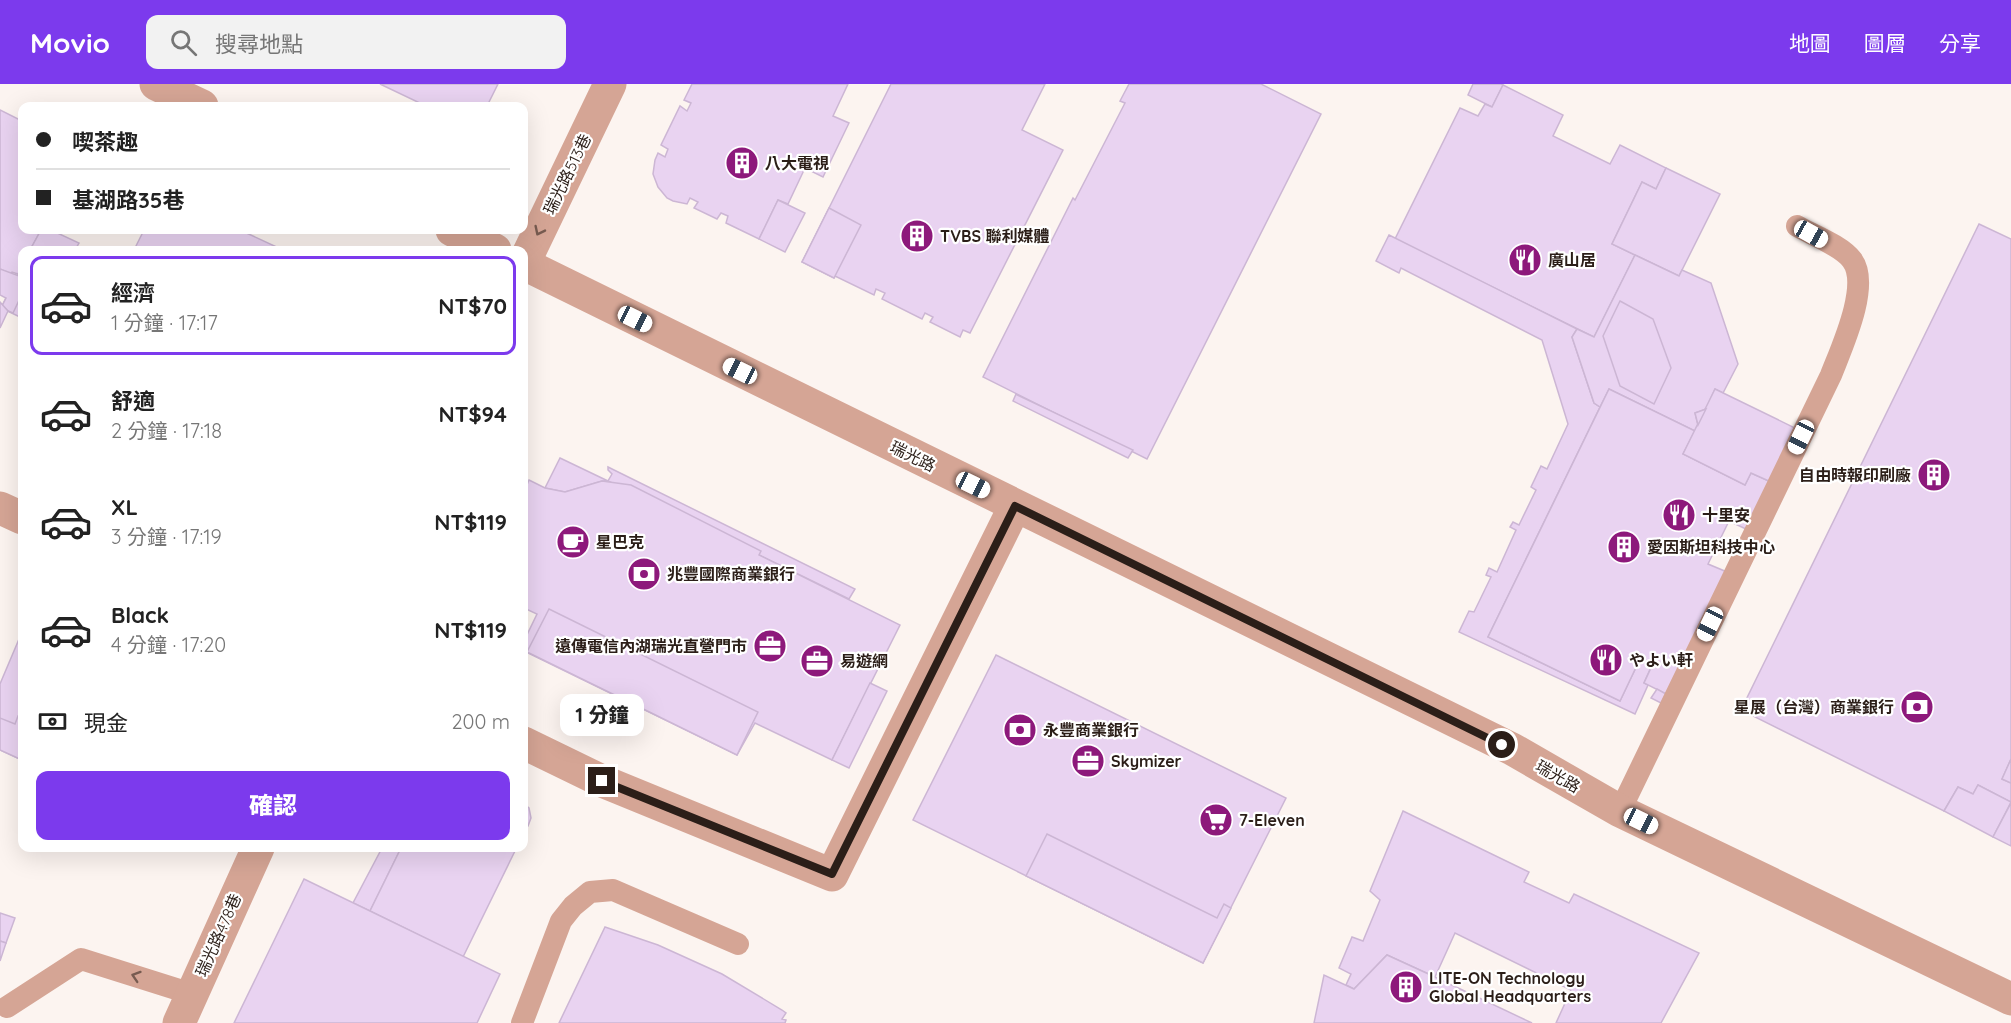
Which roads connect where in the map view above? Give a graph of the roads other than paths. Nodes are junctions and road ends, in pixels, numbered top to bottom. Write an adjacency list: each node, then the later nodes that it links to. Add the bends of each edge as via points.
1 (156, 84): 3 (street)
2 (610, 84): 7 (street, 瑞光路513巷, one-way to 7)
3 (194, 102)
4 (1797, 226): 13 (lane, via 1853,260 1859,279 1849,327 1831,375)
5 (461, 234): 6 (street)
6 (486, 246)
7 (528, 255)
8 (528, 265): 9 (street, 瑞光路)
9 (1015, 506): 12 (street, via 832,874 602,781); 13 (street, 瑞光路, via 1512,749)
10 (0, 508): 11 (street)
11 (18, 516)
12 (528, 745)
13 (1620, 811): 17 (street, 瑞光路)
14 (256, 852): 16 (street, 瑞光路478巷)
15 (738, 944): 20 (lane, via 613,890 590,892 561,921)
16 (192, 994): 18 (lane, one-way to 18, via 81,959); 19 (street, 瑞光路478巷)
17 (2011, 999)
18 (4, 1012)
19 (178, 1023)
20 (522, 1023)

